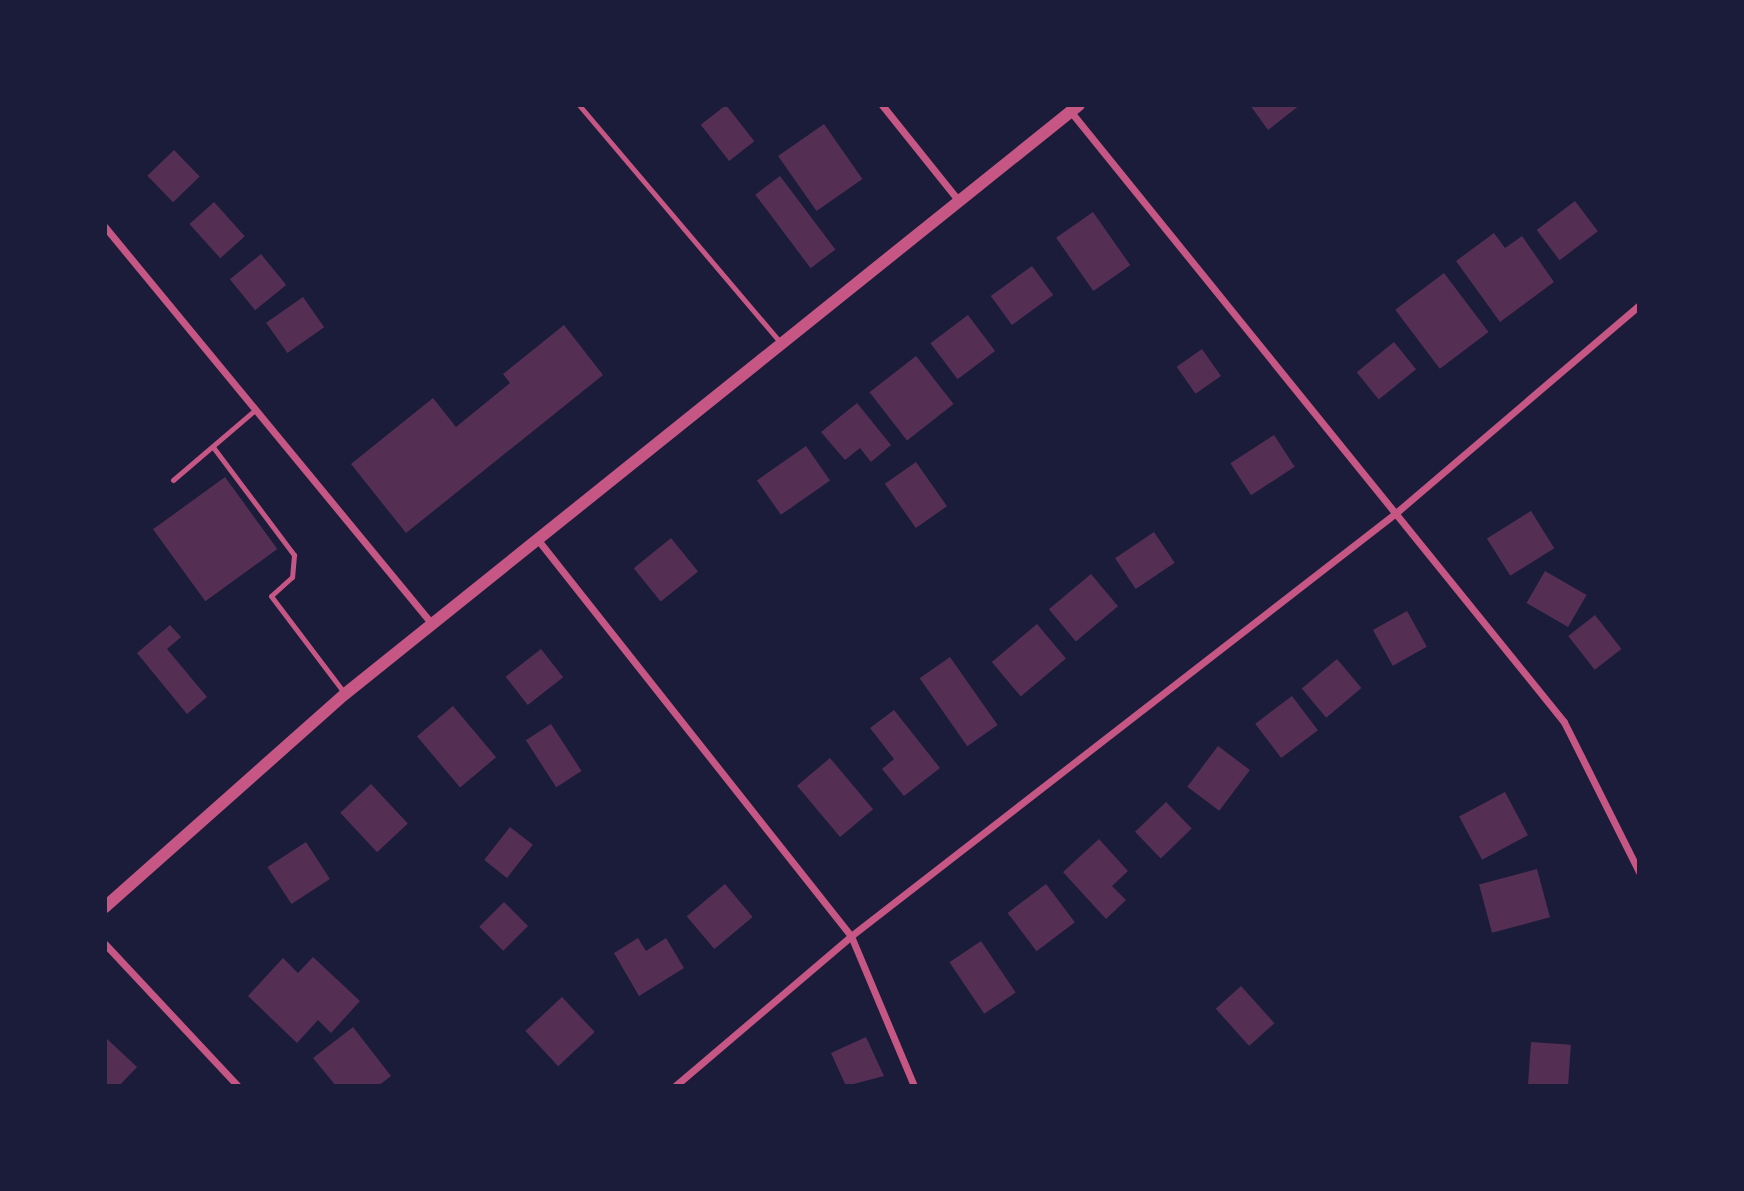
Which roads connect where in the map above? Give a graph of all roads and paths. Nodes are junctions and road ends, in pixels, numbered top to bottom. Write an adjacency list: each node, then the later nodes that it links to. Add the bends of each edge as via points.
1 (579, 105): 7 (lane)
2 (882, 105): 4 (street)
3 (1075, 109): 4 (street); 11 (street)
4 (958, 200): 7 (street)
5 (105, 227): 8 (street)
6 (1639, 305): 11 (street)
7 (782, 344): 12 (street)
8 (255, 410): 9 (lane); 13 (street)
9 (213, 447): 10 (lane); 14 (lane, via 294,555 292,577 271,596)
10 (173, 480)
11 (1397, 512): 15 (street, via 1564,722); 17 (street)
12 (538, 540): 13 (street); 17 (street)
13 (432, 624): 14 (street)
14 (345, 694): 16 (street)
15 (1639, 872)
16 (105, 907)
17 (851, 936): 20 (street); 21 (street)
18 (105, 944): 19 (street)
19 (239, 1086)
20 (675, 1086)
21 (914, 1086)

